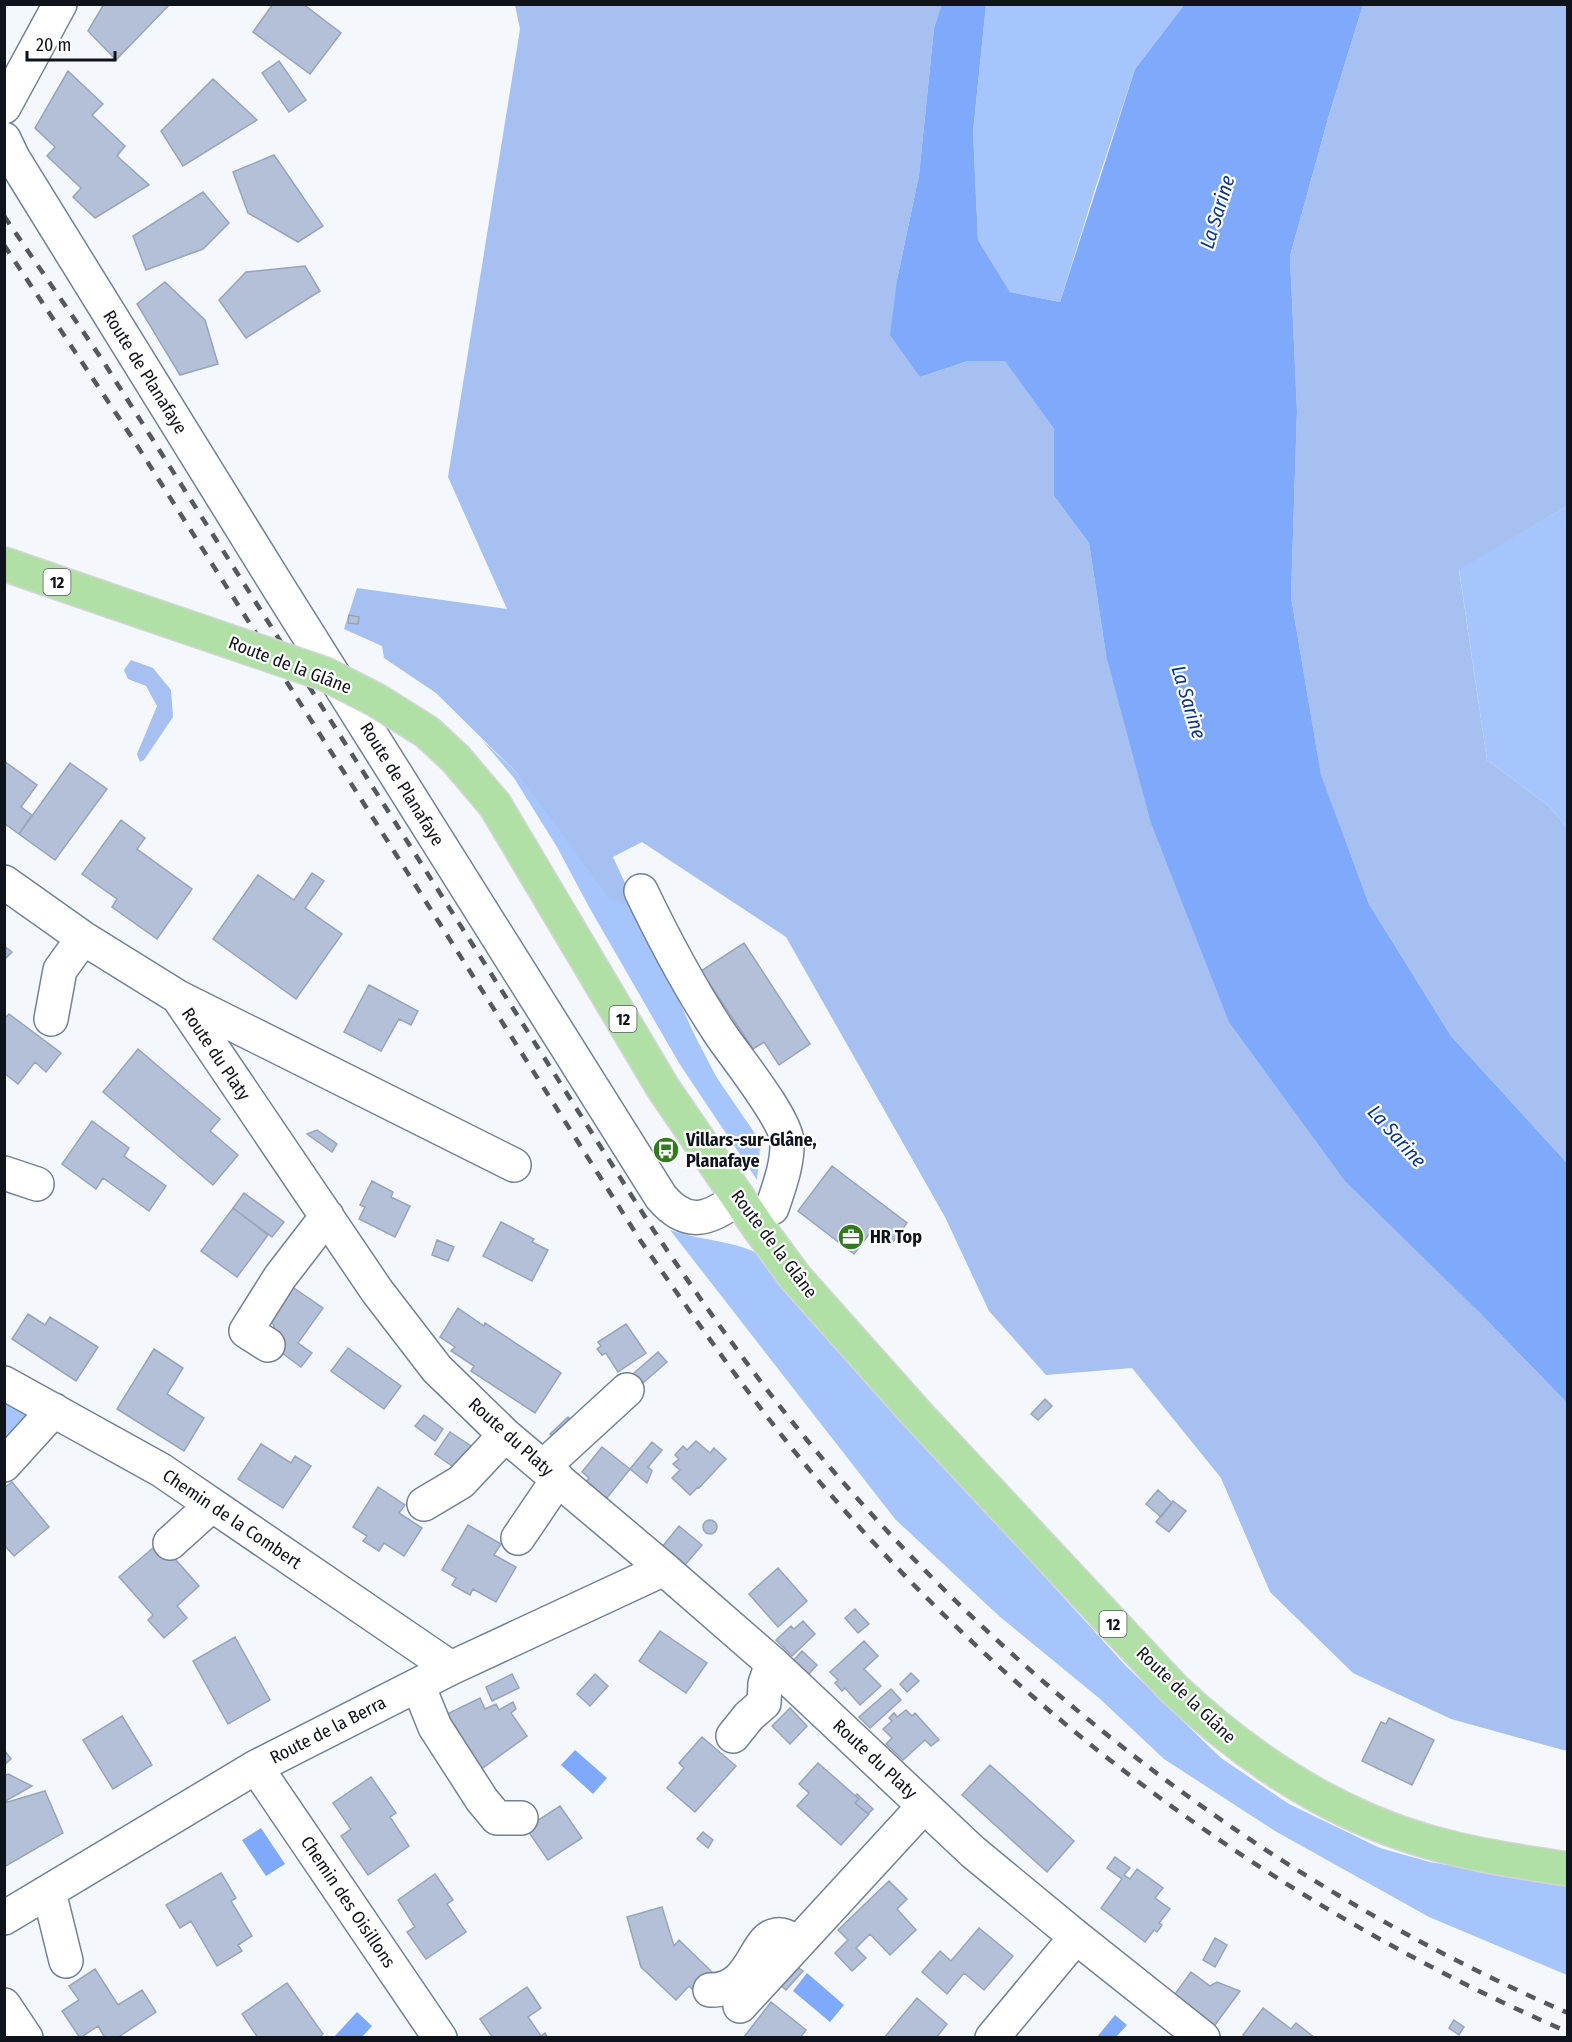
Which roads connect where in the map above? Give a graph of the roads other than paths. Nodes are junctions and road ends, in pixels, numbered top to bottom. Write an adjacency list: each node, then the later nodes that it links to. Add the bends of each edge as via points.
1 (60, 4): 2 (street)
2 (4, 107)
3 (4, 139): 13 (street, Route de Planafaye, via 181,432 661,1197 676,1212 695,1218 715,1214)
4 (4, 564): 13 (main road, Route de la Glâne / 12, bridge, via 325,675 376,700 427,732 495,805 663,1088)
5 (4, 882): 7 (street, Route du Platy)
6 (641, 891): 14 (street, via 718,1031 778,1117 787,1139 784,1170)
7 (83, 938): 8 (street, Route du Platy); 9 (street, via 60,970)
8 (178, 997): 10 (street, Route du Platy); 15 (street, Route du Platy)
9 (51, 1019)
10 (514, 1165)
11 (4, 1173): 12 (street)
12 (37, 1184)
13 (738, 1198): 35 (main road, Route de la Glâne / 12, via 795,1277 855,1346 1166,1679 1248,1753 1293,1783 1401,1834 1459,1850)
14 (772, 1208)
15 (327, 1216): 16 (street, via 280,1277 246,1331); 20 (street, Route du Platy, via 377,1291 437,1369)
16 (268, 1346)
17 (4, 1383): 19 (street, Chemin de la Combert)
18 (627, 1390): 22 (street)
19 (54, 1410): 21 (street); 24 (street, Chemin de la Combert, via 161,1470)
20 (505, 1435): 22 (street, Route du Platy); 23 (street, via 461,1482)
21 (4, 1465)
22 (551, 1473): 25 (street); 27 (street, Route du Platy)
23 (424, 1504)
24 (212, 1505): 26 (street); 29 (street, Chemin de la Combert)
25 (518, 1538)
26 (170, 1543)
27 (664, 1569): 28 (street, Route du Platy); 29 (street, Route de la Berra)
28 (772, 1663): 31 (street, via 764,1703); 33 (street, Route du Platy)
29 (451, 1668): 30 (street, Route de la Berra)
30 (418, 1685): 32 (street, Route de la Berra); 34 (street, via 435,1727 482,1800 497,1818)
31 (733, 1736)
32 (256, 1767): 36 (street, Route de la Berra); 45 (street, Chemin des Oisillons)
33 (924, 1806): 38 (street, Route du Platy); 39 (street, Route du Platy)
34 (521, 1818)
35 (1568, 1869)
36 (49, 1892): 37 (street, Route de la Berra); 40 (street)
37 (4, 1918)
38 (1076, 1937): 46 (street); 47 (street, Route du Platy)
39 (798, 1943): 41 (street, via 783,1935 766,1939 735,1982 722,1990); 43 (street, Route du Platy)
40 (66, 1961)
41 (710, 1990)
42 (4, 2005): 44 (street)
43 (740, 2006)
44 (26, 2037)
45 (440, 2037)
46 (992, 2037)
47 (1203, 2037)

